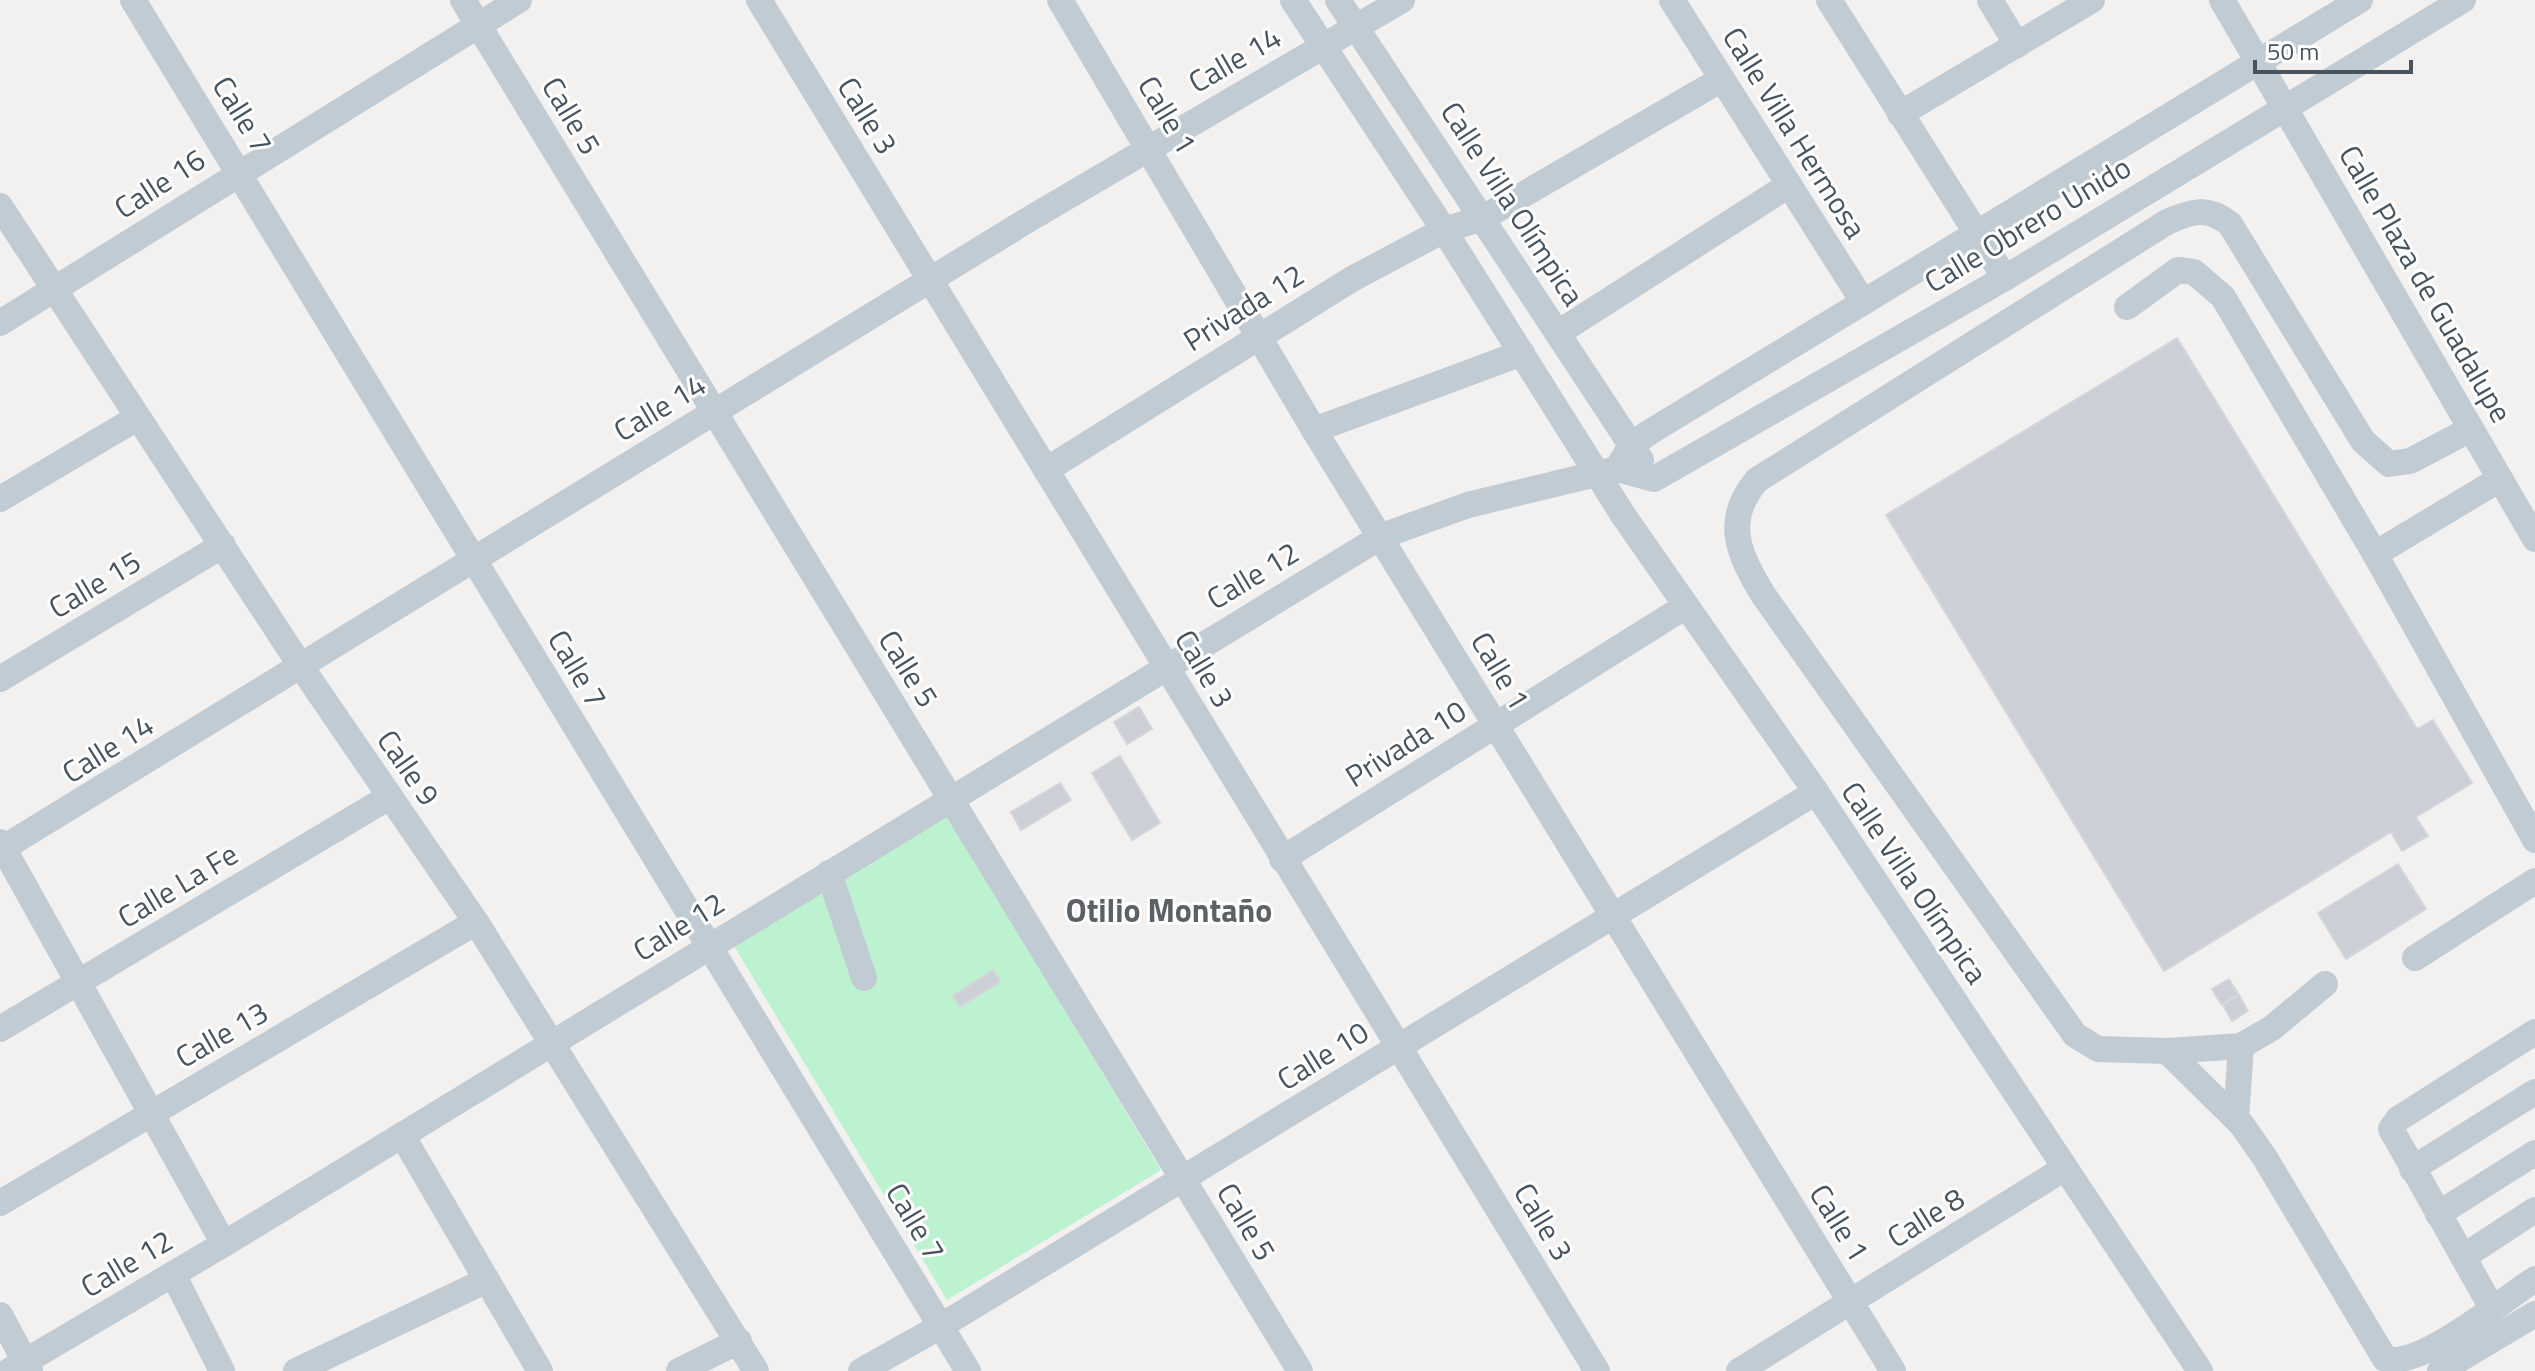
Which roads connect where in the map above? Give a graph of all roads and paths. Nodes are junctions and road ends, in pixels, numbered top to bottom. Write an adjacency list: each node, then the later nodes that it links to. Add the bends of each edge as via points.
1 (133, 0): 25 (street, Calle 7)
2 (463, 0): 16 (street, Calle 5)
3 (519, 0): 16 (street, Calle 16)
4 (759, 0): 32 (street, Calle 3)
5 (1060, 0): 24 (street, Calle 1)
6 (1293, 0): 18 (street, Calle Villa Olímpica)
7 (1338, 0): 17 (street, Calle Villa Olímpica)
8 (1402, 0): 17 (street, Calle 14)
9 (1672, 0): 21 (street, Calle Villa Hermosa)
10 (1829, 0): 23 (street)
11 (1990, 0): 19 (street)
12 (2092, 0): 19 (street)
13 (2222, 0): 20 (street, Calle Plaza de Guadalupe)
14 (2360, 0): 20 (street, Calle Obrero Unido)
15 (2463, 0): 22 (street, Calle Obrero Unido)
16 (478, 25): 25 (street, Calle 16); 40 (street, Calle 5)
17 (1356, 28): 18 (street, Calle 14); 28 (street, Calle Villa Olímpica)
18 (1325, 45): 24 (street, Calle 14); 29 (street, Calle Villa Olímpica)
19 (2017, 45): 23 (street)
20 (2260, 61): 22 (street, Calle Plaza de Guadalupe); 30 (street, Calle Obrero Unido)
21 (1722, 79): 26 (street, Calle Villa Hermosa); 28 (street, Privada 12)
22 (2286, 107): 31 (street, Calle Obrero Unido); 42 (street, Calle Plaza de Guadalupe)
23 (1900, 114): 30 (street)
24 (1150, 147): 32 (street, Calle 14); 38 (street, Calle 1)
25 (239, 172): 33 (street, Calle 16); 54 (street, Calle 7)
26 (1789, 185): 34 (street, Calle Villa Hermosa); 37 (street)
27 (0, 206): 33 (street, Calle 9)
28 (1483, 218): 29 (street, Privada 12); 37 (street, Calle Villa Olímpica)
29 (1444, 230): 38 (street, Privada 12); 39 (street, Calle Villa Olímpica)
30 (1976, 231): 31 (street); 34 (street, Calle Obrero Unido)
31 (2005, 278): 47 (street, Calle Obrero Unido)
32 (931, 281): 40 (street, Calle 14); 45 (street, Calle 3)
33 (54, 290): 36 (street, Calle 16); 41 (street, Calle 9)
34 (1862, 300): 44 (street, Calle Obrero Unido)
35 (2127, 307): 53 (street, via 2178,270 2209,281)
36 (0, 323)
37 (1558, 333): 44 (street, Calle Villa Olímpica)
38 (1259, 336): 43 (street, Calle 1); 45 (street, Privada 12)
39 (1522, 353): 43 (street); 46 (street, Calle Villa Olímpica)
40 (713, 414): 54 (street, Calle 14); 62 (street, Calle 5)
41 (137, 418): 49 (street); 52 (street, Calle 9)
42 (2471, 429): 48 (street, Calle Plaza de Guadalupe); 80 (street, via 2410,461 2389,464 2380,458 2363,441 2230,224 2203,210 2167,222 1757,480 1744,495 1736,515 1748,569 2075,1035 2098,1049)
43 (1314, 430): 50 (street, Calle 1)
44 (1631, 445): 46 (street); 47 (street, Calle Villa Olímpica)
45 (1046, 470): 56 (street, Calle 3)
46 (1607, 472): 47 (street); 50 (street, via 1468,505); 55 (street, Calle Villa Olímpica)
47 (1654, 479)
48 (2500, 479): 51 (street, Calle Plaza de Guadalupe); 53 (street)
49 (0, 499)
50 (1382, 536): 56 (street, Calle 12); 59 (street, Calle 1)
51 (2535, 539)
52 (223, 545): 57 (street, Calle 9); 58 (street, Calle 15)
53 (2375, 554): 63 (street)
54 (472, 559): 57 (street, Calle 14); 70 (street, Calle 7)
55 (1686, 606): 59 (street, Privada 10); 60 (street, Calle Villa Olímpica)
56 (1166, 667): 62 (street, Calle 12); 65 (street, Calle 3)
57 (302, 668): 61 (street, Calle 9); 64 (street, Calle 14)
58 (0, 679)
59 (1496, 726): 65 (street, Privada 10); 68 (street, Calle 1)
60 (1816, 792): 68 (street, Calle 10); 86 (street, Calle Villa Olímpica)
61 (389, 797): 69 (street, Calle 9); 73 (street, Calle La Fe)
62 (950, 798): 66 (street, Calle 12); 88 (street, Calle 5)
63 (2535, 840)
64 (1, 847): 73 (street)
65 (1282, 859): 79 (street, Calle 3)
66 (829, 873): 70 (street, Calle 12); 72 (street)
67 (2535, 881): 71 (street)
68 (1612, 915): 79 (street, Calle 10); 97 (street, Calle 1)
69 (476, 922): 77 (street, Calle 9); 82 (street, Calle 13)
70 (709, 946): 77 (street, Calle 12); 101 (street, Calle 7)
71 (2415, 958)
72 (864, 978)
73 (79, 984): 75 (street, Calle La Fe); 82 (street)
74 (2325, 984): 78 (street)
75 (0, 1029)
76 (2535, 1032): 87 (street, via 2393,1124 2392,1133)
77 (552, 1043): 84 (street, Calle 12); 102 (street, Calle 9)
78 (2241, 1046): 80 (street); 83 (street)
79 (1398, 1047): 88 (street, Calle 10); 112 (street, Calle 3)
80 (2167, 1051): 83 (street)
81 (2535, 1092): 87 (street)
82 (151, 1114): 89 (street, Calle 13); 92 (street)
83 (2236, 1119): 98 (street, via 2265,1158 2385,1359 2396,1363 2426,1351)
84 (402, 1135): 92 (street, Calle 12); 96 (street)
85 (2535, 1153): 91 (street)
86 (2065, 1168): 97 (street, Calle 8); 115 (street, Calle Villa Olímpica)
87 (2412, 1169): 91 (street)
88 (1183, 1179): 101 (street, Calle 10); 111 (street, Calle 5)
89 (0, 1203)
90 (2535, 1210): 93 (street)
91 (2438, 1214): 93 (street)
92 (224, 1244): 94 (street, Calle 12)
93 (2463, 1257): 98 (street)
94 (173, 1274): 103 (street, Calle 12); 104 (street)
95 (2535, 1279): 98 (street)
96 (487, 1280): 105 (street); 106 (street)
97 (1851, 1303): 113 (street, Calle 8); 114 (street, Calle 1)
98 (2492, 1308)
99 (2535, 1314): 116 (street)
100 (0, 1315): 103 (street)
101 (941, 1326): 109 (street, Calle 10); 110 (street, Calle 7)
102 (739, 1341): 107 (street); 108 (street, Calle 9)
103 (22, 1368)
104 (222, 1371)
105 (296, 1371)
106 (540, 1371)
107 (679, 1371)
108 (756, 1371)
109 (861, 1371)
110 (968, 1371)
111 (1300, 1371)
112 (1597, 1371)
113 (1739, 1371)
114 (1893, 1371)
115 (2200, 1371)
116 (2440, 1371)

